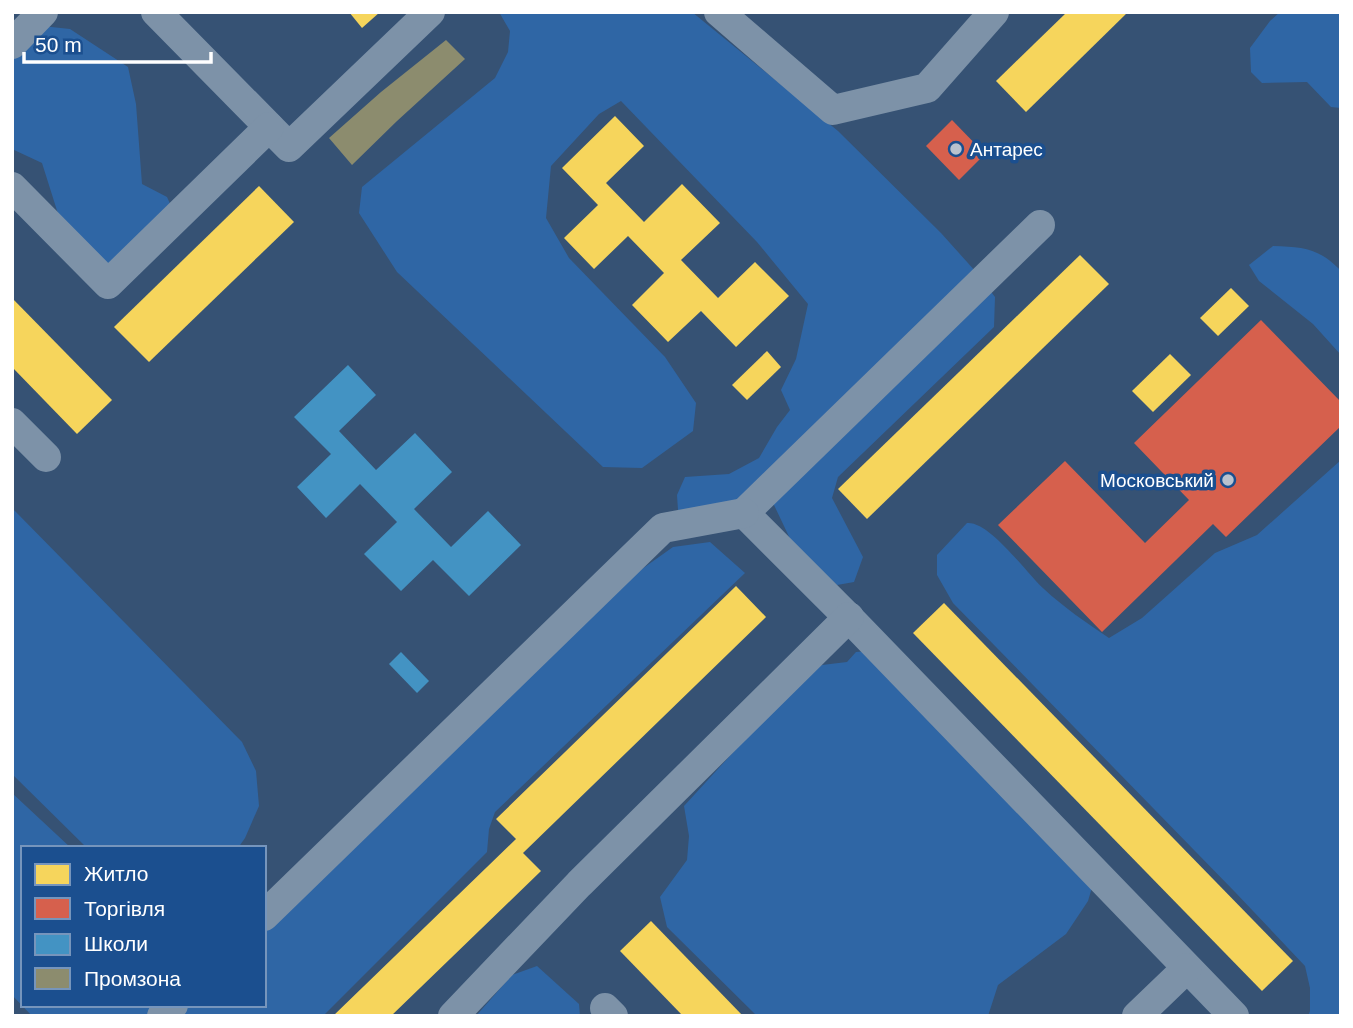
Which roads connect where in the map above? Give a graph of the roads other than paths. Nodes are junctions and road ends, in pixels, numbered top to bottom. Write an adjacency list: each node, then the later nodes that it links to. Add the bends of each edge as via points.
1 (43, 12): 6 (lane)
2 (156, 12): 7 (lane)
3 (430, 12): 7 (lane, via 289,147)
4 (719, 12): 5 (lane, via 833,110 927,88)
5 (994, 12)
6 (12, 44)
7 (269, 127): 8 (lane, via 108,284)
8 (12, 187)
9 (1040, 225): 12 (lane)
10 (12, 423): 11 (lane)
11 (46, 457)
12 (744, 513): 13 (lane); 14 (lane, via 663,528)
13 (849, 617): 15 (lane); 16 (lane, via 579,884)
14 (266, 914)
15 (1187, 968): 17 (lane); 18 (lane)
16 (453, 1016)
17 (1137, 1016)
18 (1234, 1016)

